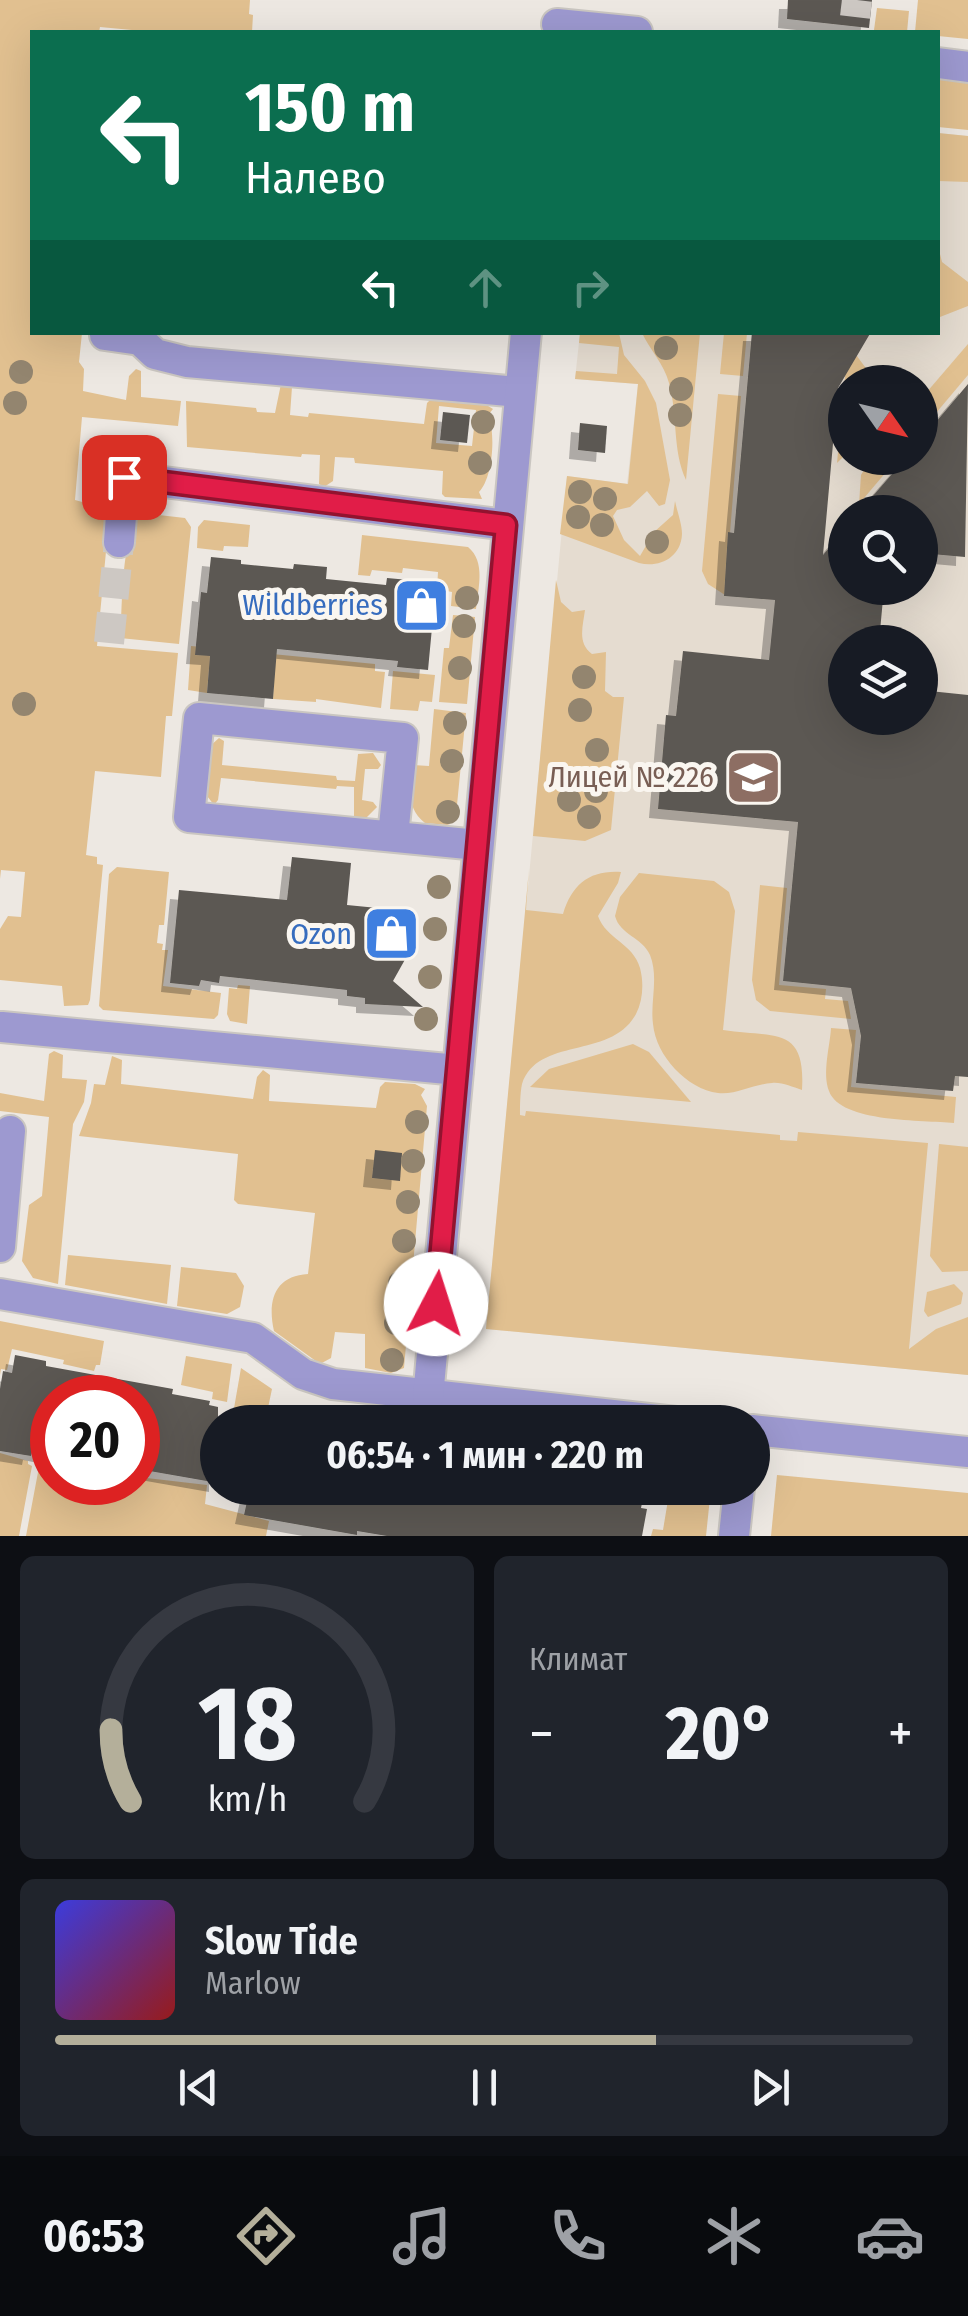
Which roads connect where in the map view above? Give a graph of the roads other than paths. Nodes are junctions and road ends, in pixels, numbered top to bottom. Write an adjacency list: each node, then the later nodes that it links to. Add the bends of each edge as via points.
1 (557, 19): 2 (lane)
2 (625, 30)
3 (940, 64): 4 (lane)
4 (968, 66)
5 (105, 335): 7 (lane, via 140,340 156,354 187,362)
6 (526, 335): 7 (lane)
7 (519, 392): 8 (lane)
8 (506, 525): 9 (lane, via 124,477); 11 (lane)
9 (118, 542)
10 (393, 836): 10 (lane, via 190,816 199,718 403,738); 11 (lane)
11 (478, 845): 13 (lane)
12 (2, 1027): 13 (lane)
13 (458, 1070): 17 (lane)
14 (10, 1131): 15 (lane)
15 (0, 1247)
16 (0, 1294): 17 (lane, via 253,1338 303,1374 332,1384)
17 (428, 1397): 18 (lane)
18 (507, 1405)
19 (770, 1432): 20 (lane)
20 (968, 1452)
21 (737, 1505): 22 (lane)
22 (734, 1536)

